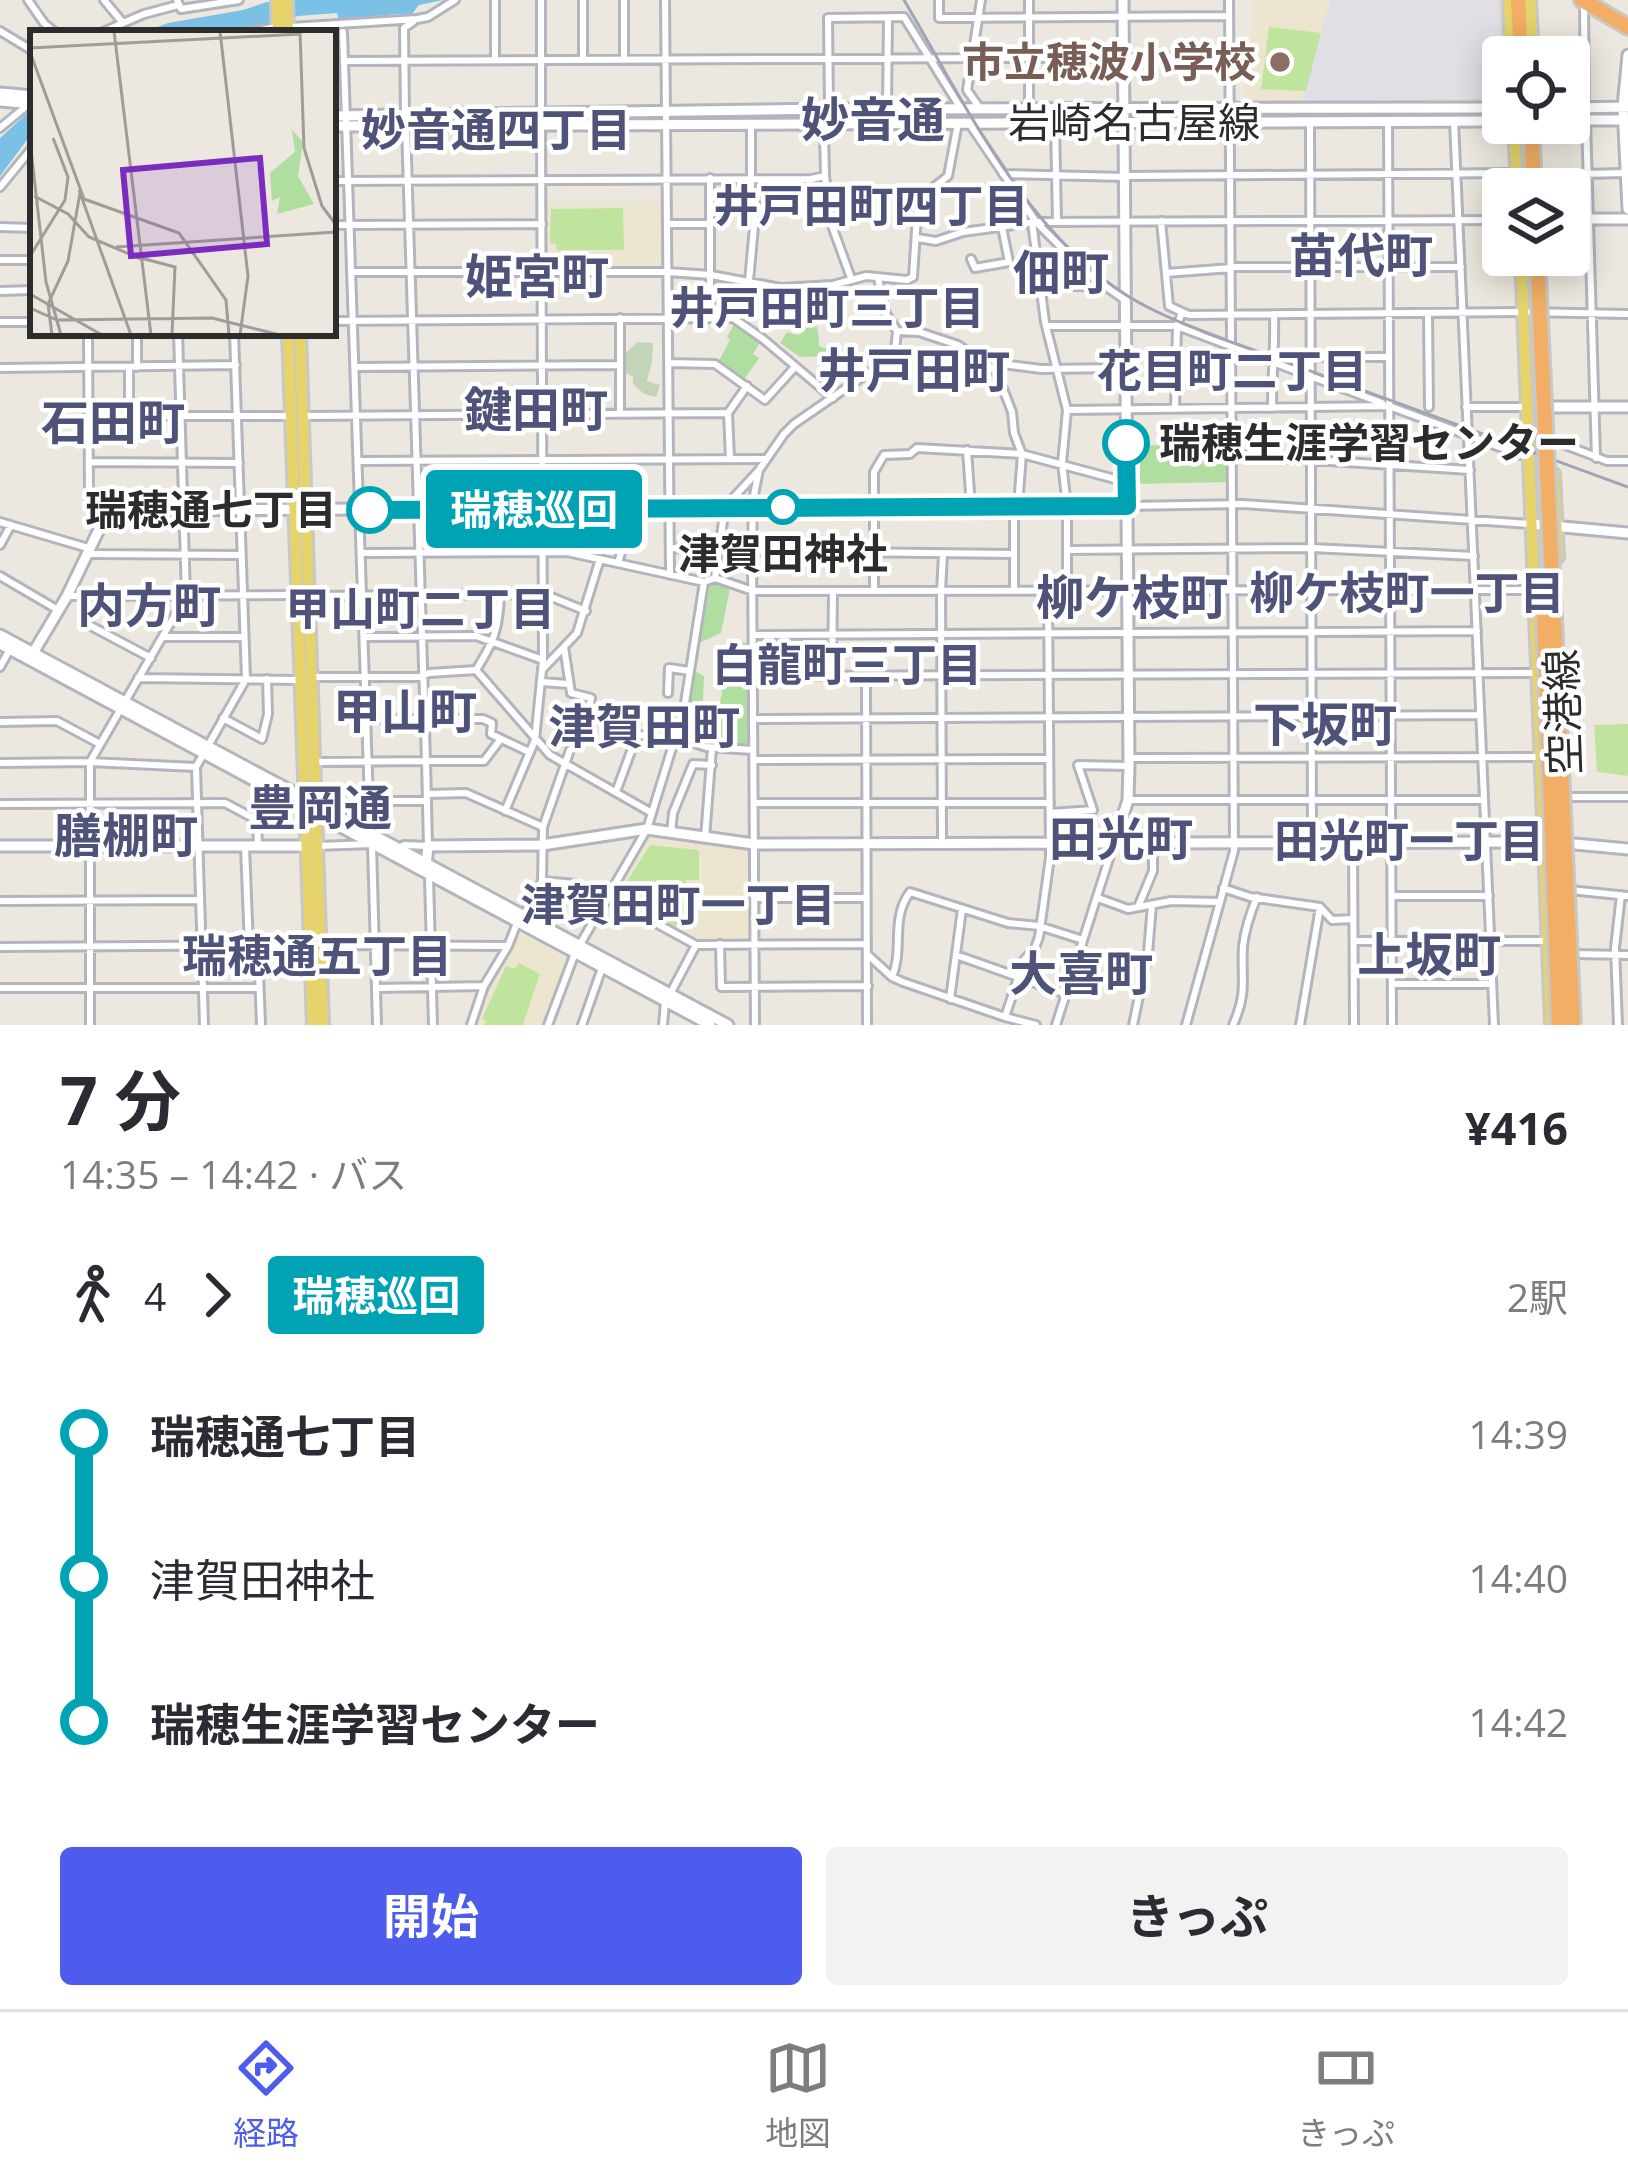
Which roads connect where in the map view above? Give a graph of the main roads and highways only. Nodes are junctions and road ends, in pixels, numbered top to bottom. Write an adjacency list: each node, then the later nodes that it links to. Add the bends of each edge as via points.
1 (277, 0): 9 (main road)
2 (286, 0): 9 (main road)
3 (1509, 0): 10 (main road)
4 (1525, 0): 11 (highway)
5 (1583, 0): 8 (highway)
6 (1600, 0): 7 (highway)
7 (1628, 16)
8 (1628, 27)
9 (283, 28)
10 (1510, 36)
11 (1526, 36)
12 (1521, 276): 18 (main road, 空港線, via 1534,590)
13 (1537, 276): 24 (highway, bridge)
14 (1540, 276): 18 (main road, 空港線, via 1557,529)
15 (288, 336): 17 (main road)
16 (300, 336): 17 (main road)
17 (296, 416): 19 (main road)
18 (1546, 669): 24 (highway, bridge); 24 (main road, 空港線, via 1547,941); 24 (main road, 空港線, via 1566,797 1573,954)
19 (306, 678): 20 (main road); 20 (main road, via 315,762)
20 (310, 806): 21 (main road)
21 (316, 945): 22 (main road); 23 (main road)
22 (313, 1025)
23 (323, 1025)
24 (1565, 1025)

